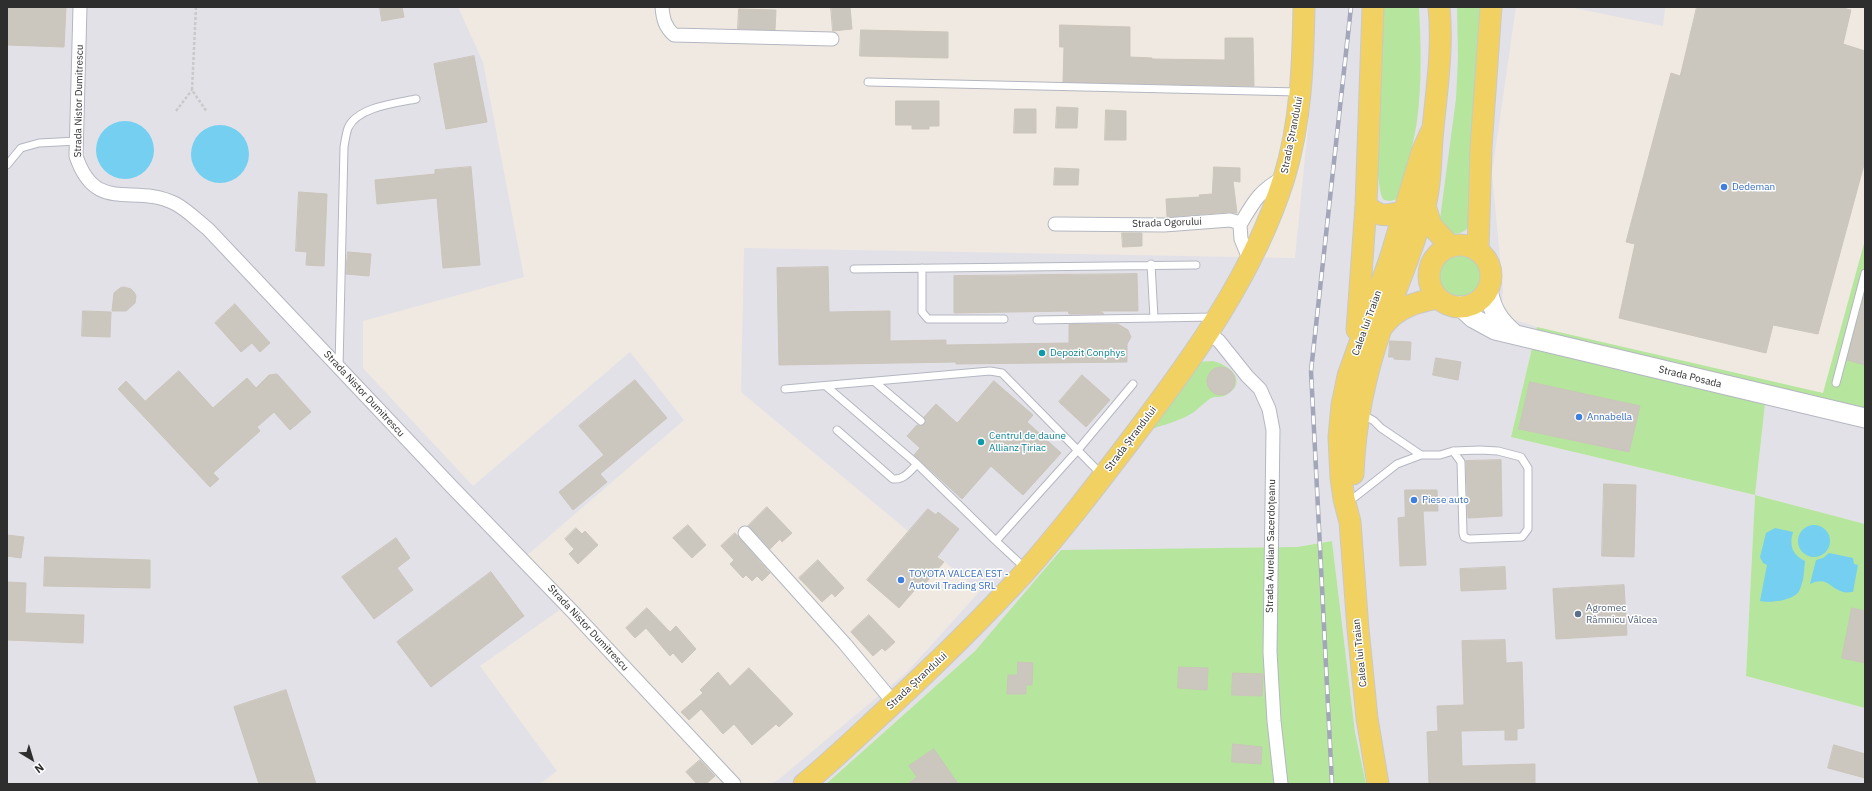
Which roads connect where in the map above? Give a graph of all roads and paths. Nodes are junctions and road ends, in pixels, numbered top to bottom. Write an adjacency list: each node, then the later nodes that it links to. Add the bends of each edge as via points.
1 (80, 7): 16 (street, Strada Nistor Dumitrescu)
2 (196, 7): 10 (path)
3 (662, 7): 8 (street, via 667,30 674,35)
4 (1304, 7): 11 (main road, Strada Ștrandului)
5 (1373, 7): 19 (main road)
6 (1439, 7): 15 (main road, Calea lui Traian, via 1438,91)
7 (1491, 7): 25 (main road)
8 (832, 39)
9 (868, 82): 11 (lane)
10 (192, 90): 13 (path); 14 (path)
11 (1301, 92): 18 (main road, Strada Ștrandului)
12 (416, 99): 42 (lane, via 380,106 359,115 349,127 344,147)
13 (176, 111)
14 (207, 112)
15 (1432, 130): 20 (main road, Calea lui Traian, via 1432,157); 21 (main road, Calea lui Traian, via 1422,152)
16 (77, 141): 17 (lane, via 38,143 21,148); 42 (street, Strada Nistor Dumitrescu, via 76,156 79,166 92,185 102,192 115,195 141,194 176,204 208,229)
17 (7, 165)
18 (1284, 177): 23 (street, via 1268,186 1252,202); 26 (main road, Strada Ștrandului)
19 (1366, 206): 21 (main road, via 1386,216); 41 (main road)
20 (1425, 206): 24 (main road, via 1431,225); 39 (main road, Calea lui Traian)
21 (1404, 212): 41 (main road, Calea lui Traian)
22 (1055, 224): 23 (street, Strada Ogorului, via 1164,225 1230,220)
23 (1240, 225): 26 (street, via 1241,239)
24 (1450, 246): 25 (main road, via 1464,245); 33 (main road, via 1437,255 1430,269 1429,279)
25 (1478, 250): 32 (main road, via 1490,268)
26 (1250, 261): 38 (main road, Strada Ștrandului)
27 (1151, 264): 28 (lane); 29 (lane); 35 (lane)
28 (1196, 264)
29 (922, 268): 30 (lane); 36 (lane, via 922,312 928,319)
30 (854, 269)
31 (1865, 273): 44 (lane)
32 (1488, 289): 34 (main road, via 1476,302); 40 (street, Strada Posada, via 1495,314)
33 (1438, 298): 34 (main road); 39 (main road, via 1408,306 1390,316)
34 (1460, 306): 40 (street, Strada Posada, via 1483,325)
35 (1154, 318): 37 (lane); 38 (lane)
36 (1004, 319)
37 (1037, 320)
38 (1212, 325): 56 (main road, Strada Ștrandului); 65 (street, Strada Aurelian Sacerdoțeanu, via 1219,341 1260,389 1269,409 1273,430 1270,652)
39 (1382, 328): 48 (main road, Calea lui Traian)
40 (1515, 335): 49 (street, Strada Posada)
41 (1356, 353): 58 (main road, Calea lui Traian, via 1342,405 1339,437 1341,478)
42 (339, 367): 63 (street, Strada Nistor Dumitrescu)
43 (875, 382): 46 (lane); 50 (lane); 53 (lane, via 990,371 1002,373)
44 (1836, 383)
45 (1133, 384): 53 (lane)
46 (826, 386): 47 (lane); 55 (lane)
47 (785, 389)
48 (1358, 413): 54 (lane, via 1374,421); 57 (main road, Calea lui Traian, via 1354,447)
49 (1865, 418)
50 (921, 421)
51 (837, 430): 55 (lane, via 893,479 906,476)
52 (1453, 450): 52 (lane, via 1498,451 1521,457 1525,461 1528,468 1526,534 1522,537 1464,537 1461,462); 54 (lane, via 1440,455)
53 (1077, 451): 56 (lane); 60 (lane)
54 (1421, 455): 57 (lane, via 1397,464)
55 (917, 464): 60 (lane)
56 (1104, 477): 61 (main road, Strada Ștrandului)
57 (1355, 498): 58 (main road, Calea lui Traian)
58 (1350, 522): 66 (main road, Calea lui Traian, via 1358,637 1367,718)
59 (744, 533): 62 (street, via 845,644)
60 (996, 541): 61 (lane)
61 (1026, 570): 62 (main road, Strada Ștrandului, via 955,645)
62 (894, 703): 64 (main road, Strada Ștrandului)
63 (734, 784)
64 (804, 784)
65 (1281, 784)
66 (1378, 784)

